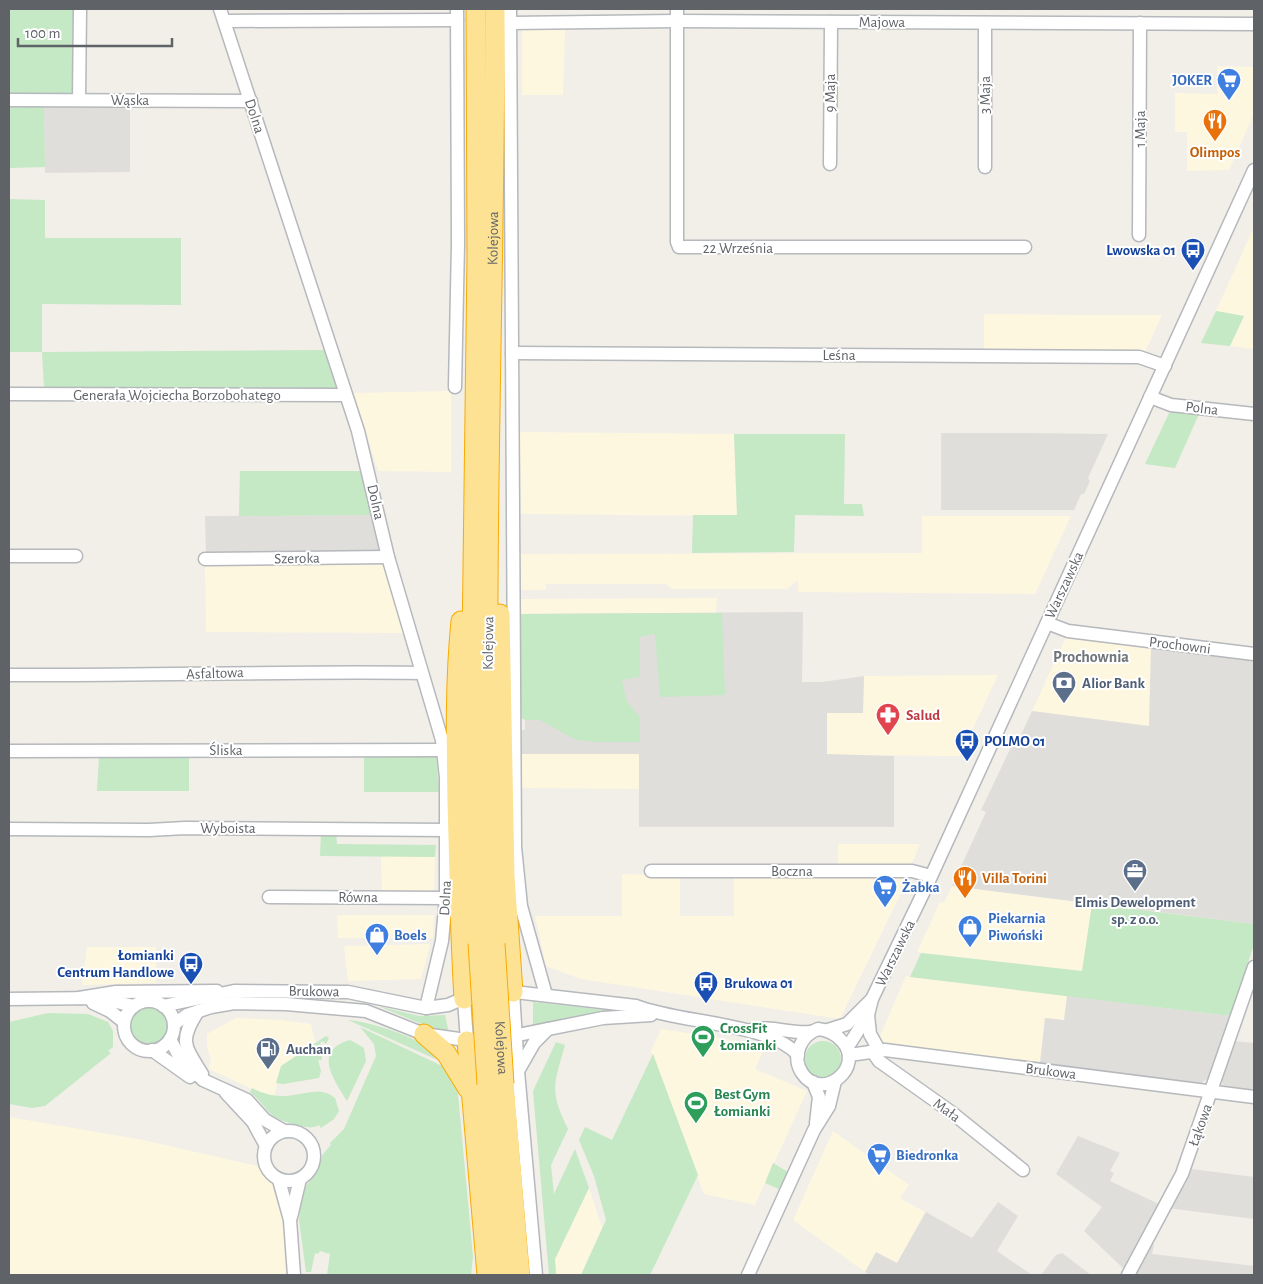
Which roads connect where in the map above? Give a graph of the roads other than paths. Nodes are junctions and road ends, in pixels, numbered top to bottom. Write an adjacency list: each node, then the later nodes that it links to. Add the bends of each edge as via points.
1 (80, 9): 15 (street)
2 (476, 9): 30 (highway, Kolejowa)
3 (495, 9): 29 (highway, Kolejowa)
4 (510, 9): 10 (street, Kolejowa)
5 (299, 14): 6 (street); 7 (street)
6 (223, 15): 16 (street, Dolna)
7 (457, 15): 24 (street)
8 (678, 15): 9 (street, Majowa); 10 (street, Majowa); 21 (street, 22 Września, via 679,248)
9 (831, 22): 11 (street, Majowa); 17 (street, 9 Maja)
10 (510, 23): 22 (street, Kolejowa)
11 (985, 23): 12 (street, Majowa); 18 (street, 3 Maja)
12 (1140, 23): 13 (street, Majowa); 20 (street, 1 Maja)
13 (1254, 24)
14 (9, 100): 15 (street, Wąska)
15 (79, 100): 16 (street, Wąska)
16 (251, 101): 26 (street, Dolna)
17 (830, 164)
18 (985, 167)
19 (1254, 170): 23 (street, Warszawska)
20 (1139, 235)
21 (1025, 247)
22 (512, 353): 23 (street, Leśna, via 1139,356); 51 (street, Kolejowa, via 515,867 521,906)
23 (1165, 366): 27 (street, Warszawska)
24 (455, 386)
25 (9, 394): 26 (street, Generała Wojciecha Borzobohatego)
26 (345, 395): 33 (street, Dolna, via 369,473)
27 (1150, 397): 28 (street, Polna, via 1168,404); 35 (street, Warszawska)
28 (1254, 414)
29 (489, 533): 47 (highway, Kolejowa); 50 (highway, via 497,576 502,646 505,878)
30 (473, 549): 47 (highway, Kolejowa, via 471,723); 54 (highway, via 464,584 458,652 459,905)
31 (9, 556): 32 (street)
32 (76, 556)
33 (388, 556): 34 (street, Szeroka); 37 (street, Dolna)
34 (205, 560)
35 (1047, 623): 36 (street, Prochowni, via 1068,631); 44 (street, Warszawska)
36 (1254, 654)
37 (421, 673): 38 (street, Asfaltowa, via 275,671); 39 (street, Dolna)
38 (9, 675)
39 (444, 750): 40 (street, Śliska); 42 (street, Dolna)
40 (9, 751)
41 (9, 829): 42 (street, Wyboista)
42 (447, 830): 46 (street, Dolna)
43 (651, 871): 44 (street, Boczna, via 912,871)
44 (931, 876): 55 (street, Warszawska)
45 (269, 897): 46 (street, Równa)
46 (446, 898): 58 (street, Dolna, via 442,941)
47 (486, 944): 80 (highway, Kolejowa, bridge)
48 (1254, 967): 82 (street, Łąkowa)
49 (222, 992): 52 (street, via 100,992); 57 (street, Brukowa); 58 (street, Brukowa, via 348,992)
50 (513, 992): 51 (street); 54 (street, Brukowa, via 487,990); 69 (street)
51 (546, 995): 60 (street, via 636,1006)
52 (79, 998): 53 (street); 56 (street, via 98,998); 62 (street, via 110,1010)
53 (9, 999)
54 (464, 999): 58 (street, Brukowa); 71 (street)
55 (872, 1000): 61 (street, Warszawska); 66 (street, Warszawska, via 847,1024)
56 (134, 1006): 57 (street, via 146,1001); 62 (street)
57 (163, 1006): 63 (street)
58 (426, 1008)
59 (198, 1011): 63 (street, Brukowa); 68 (street, Brukowa, via 234,1004 286,1004 366,1011); 78 (street, via 186,1029 185,1037 188,1051)
60 (656, 1014): 64 (street, via 609,1018); 65 (street)
61 (868, 1015): 73 (street, Warszawska); 74 (street, Warszawska)
62 (124, 1022): 72 (street, via 127,1037 133,1044 141,1050)
63 (174, 1024): 70 (street)
64 (548, 1029): 69 (street); 76 (street, via 534,1043)
65 (749, 1030): 67 (street, via 768,1028); 75 (street, via 784,1044)
66 (828, 1030): 67 (street); 74 (street, via 837,1036)
67 (810, 1032): 75 (street, via 803,1039)
68 (424, 1034): 71 (street, Brukowa); 83 (highway, via 446,1053)
69 (515, 1036): 71 (street, Brukowa); 76 (street)
70 (170, 1039): 72 (street); 78 (street, via 180,1058)
71 (467, 1041): 83 (highway)
72 (152, 1050): 78 (street, via 189,1076)
73 (875, 1051): 74 (street, Brukowa); 82 (street, Brukowa); 88 (street, Mała, via 879,1061 951,1112)
74 (848, 1052): 77 (street, via 845,1072)
75 (798, 1055): 79 (street, via 801,1072)
76 (518, 1071): 96 (street)
77 (836, 1081): 79 (street, via 828,1084); 85 (street, via 829,1106)
78 (207, 1082): 81 (street)
79 (813, 1082): 85 (street, via 819,1097)
80 (496, 1084): 94 (highway, Kolejowa); 95 (highway, Kolejowa)
81 (223, 1090): 86 (street, via 247,1100 265,1120); 87 (street, via 248,1115)
82 (1212, 1091): 84 (street, Brukowa); 98 (street, Łąkowa, via 1182,1174)
83 (471, 1095): 93 (highway)
84 (1254, 1096)
85 (814, 1130): 97 (street)
86 (284, 1131): 87 (street, via 275,1135); 89 (street, via 304,1136 313,1149 311,1168)
87 (266, 1146): 90 (street, via 265,1164)
88 (1023, 1170)
89 (300, 1179): 90 (street); 91 (street)
90 (279, 1180): 91 (street)
91 (290, 1220): 92 (street)
92 (294, 1275)
93 (487, 1275)
94 (504, 1275)
95 (520, 1275)
96 (536, 1275)
97 (748, 1275)
98 (1128, 1275)

